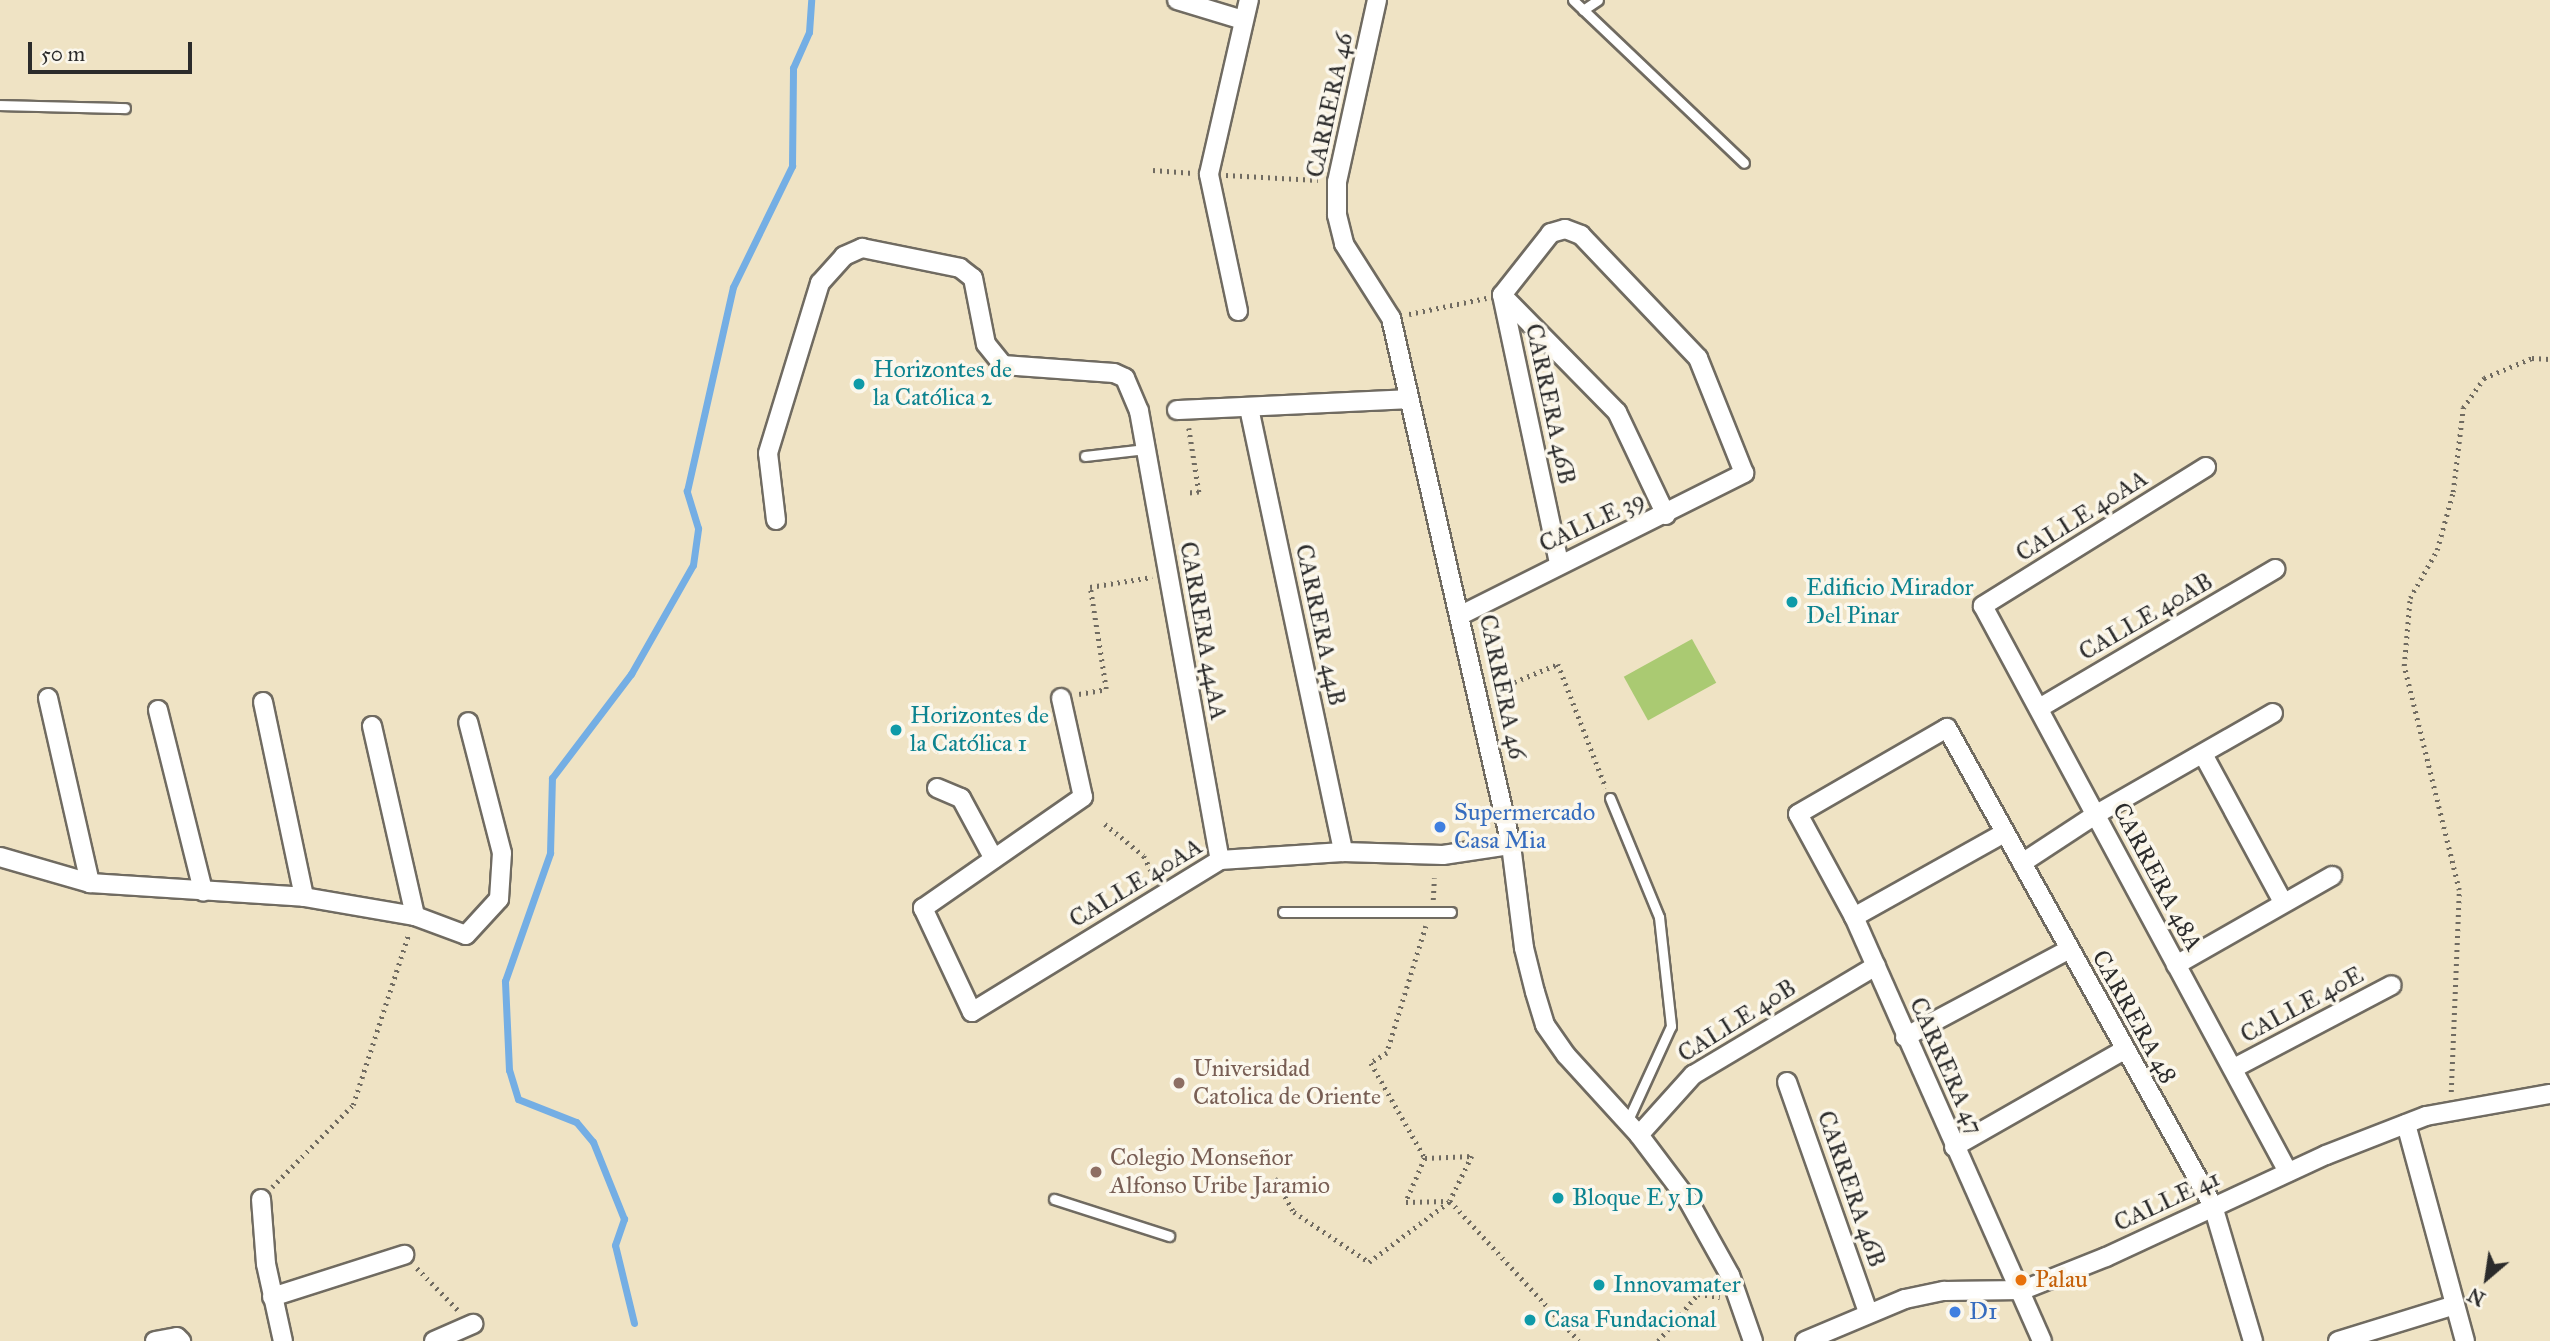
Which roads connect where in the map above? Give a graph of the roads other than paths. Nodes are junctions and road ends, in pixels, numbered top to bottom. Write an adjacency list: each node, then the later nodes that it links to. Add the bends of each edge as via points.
1 (1178, 0): 7 (street)
2 (1249, 0): 7 (street)
3 (1377, 0): 13 (street, CARRERA 46, via 1337,182 1337,215 1344,244 1391,318)
4 (1573, 0): 6 (lane)
5 (1598, 0): 6 (lane)
6 (1583, 10): 10 (lane)
7 (1243, 19): 12 (street, via 1209,174)
8 (0, 105): 9 (lane)
9 (125, 108)
10 (1744, 163)
11 (1502, 295): 19 (street, via 1617,412); 19 (street, CALLE 39, via 1551,233 1565,229 1581,235 1698,358 1744,473); 21 (street, CARRERA 46B)
12 (1238, 311)
13 (1408, 399): 14 (street); 24 (street, CARRERA 46)
14 (1249, 408): 15 (street); 40 (street, CARRERA 44B)
15 (1181, 410)
16 (1146, 449): 17 (lane); 20 (street, CARRERA 44AA, via 1130,384 1114,373 1003,365 986,344 973,278 960,268 862,248 844,256 820,283 768,453); 43 (street, CARRERA 44AA)
17 (1086, 456)
18 (2206, 467): 23 (street, CALLE 40AA)
19 (1666, 514): 21 (street, CALLE 39)
20 (776, 520)
21 (1559, 564): 24 (street, CALLE 39)
22 (2275, 569): 28 (street, CALLE 40AB)
23 (1983, 606): 28 (street, CARRERA 48A)
24 (1461, 615): 39 (street, CARRERA 46)
25 (48, 698): 46 (street)
26 (1061, 698): 42 (street, via 1083,797)
27 (263, 702): 48 (street)
28 (2041, 707): 37 (street, CARRERA 48A)
29 (158, 710): 47 (street)
30 (2273, 713): 34 (street)
31 (468, 722): 52 (street, via 502,853 499,900 466,935)
32 (372, 726): 52 (street)
33 (1947, 728): 38 (street, CARRERA 48); 53 (street, CARRERA 47, via 1798,814)
34 (2204, 756): 37 (street); 49 (street)
35 (937, 788): 42 (street, via 961,799)
36 (1610, 798): 63 (lane, via 1659,917 1671,1026)
37 (2095, 815): 44 (street); 55 (street, CARRERA 48A)
38 (2004, 833): 44 (street, CARRERA 48); 53 (street)
39 (1511, 845): 40 (street, CALLE 40AA, via 1443,855); 63 (street, CARRERA 46, via 1524,948 1545,1025)
40 (1343, 852): 43 (street, CALLE 40AA)
41 (0, 857): 46 (street)
42 (994, 859): 43 (street, CALLE 40AA, via 923,908 972,1012)
43 (1220, 860)
44 (2022, 863): 54 (street, CARRERA 48)
45 (2332, 876): 49 (street)
46 (90, 883): 47 (street)
47 (203, 891): 48 (street)
48 (304, 897): 52 (street)
49 (2283, 902): 55 (street)
50 (1283, 912): 51 (lane)
51 (1451, 912)
52 (415, 916)
53 (1854, 917): 56 (street, CARRERA 47)
54 (2068, 950): 58 (street); 59 (street, CARRERA 48)
55 (2176, 965): 60 (street, CARRERA 48A)
56 (1876, 966): 58 (street, CARRERA 47); 65 (street, CALLE 40B, via 1693,1074)
57 (2392, 985): 60 (street, CALLE 40E)
58 (1905, 1037): 66 (street, CARRERA 47)
59 (2124, 1050): 66 (street); 70 (street, CARRERA 48)
60 (2234, 1068): 67 (street, CARRERA 48A)
61 (1787, 1082): 76 (street, CARRERA 46B)
62 (2550, 1094): 64 (street, CALLE 41, via 2450,1111)
63 (1626, 1122): 65 (street, CARRERA 46)
64 (2406, 1124): 67 (street, CALLE 41); 75 (street)
65 (1639, 1135): 82 (street, CARRERA 46, via 1688,1200 1741,1300)
66 (1954, 1147): 73 (street, CARRERA 47)
67 (2288, 1172): 70 (street, CALLE 41)
68 (261, 1199): 74 (street)
69 (1054, 1199): 71 (lane)
70 (2213, 1206): 73 (street, CALLE 41); 85 (street, CARRERA 48)
71 (1169, 1236)
72 (404, 1255): 74 (street)
73 (2023, 1290): 76 (street, CALLE 41, via 1944,1291); 84 (street, CARRERA 47)
74 (272, 1297): 80 (street)
75 (2455, 1305): 86 (street); 87 (street)
76 (1868, 1312): 83 (street, CALLE 41)
77 (473, 1324): 81 (street)
78 (181, 1340): 79 (street)
79 (155, 1341)
80 (283, 1341)
81 (434, 1341)
82 (1753, 1341)
83 (1804, 1341)
84 (2042, 1341)
85 (2253, 1341)
86 (2338, 1341)
87 (2465, 1341)

